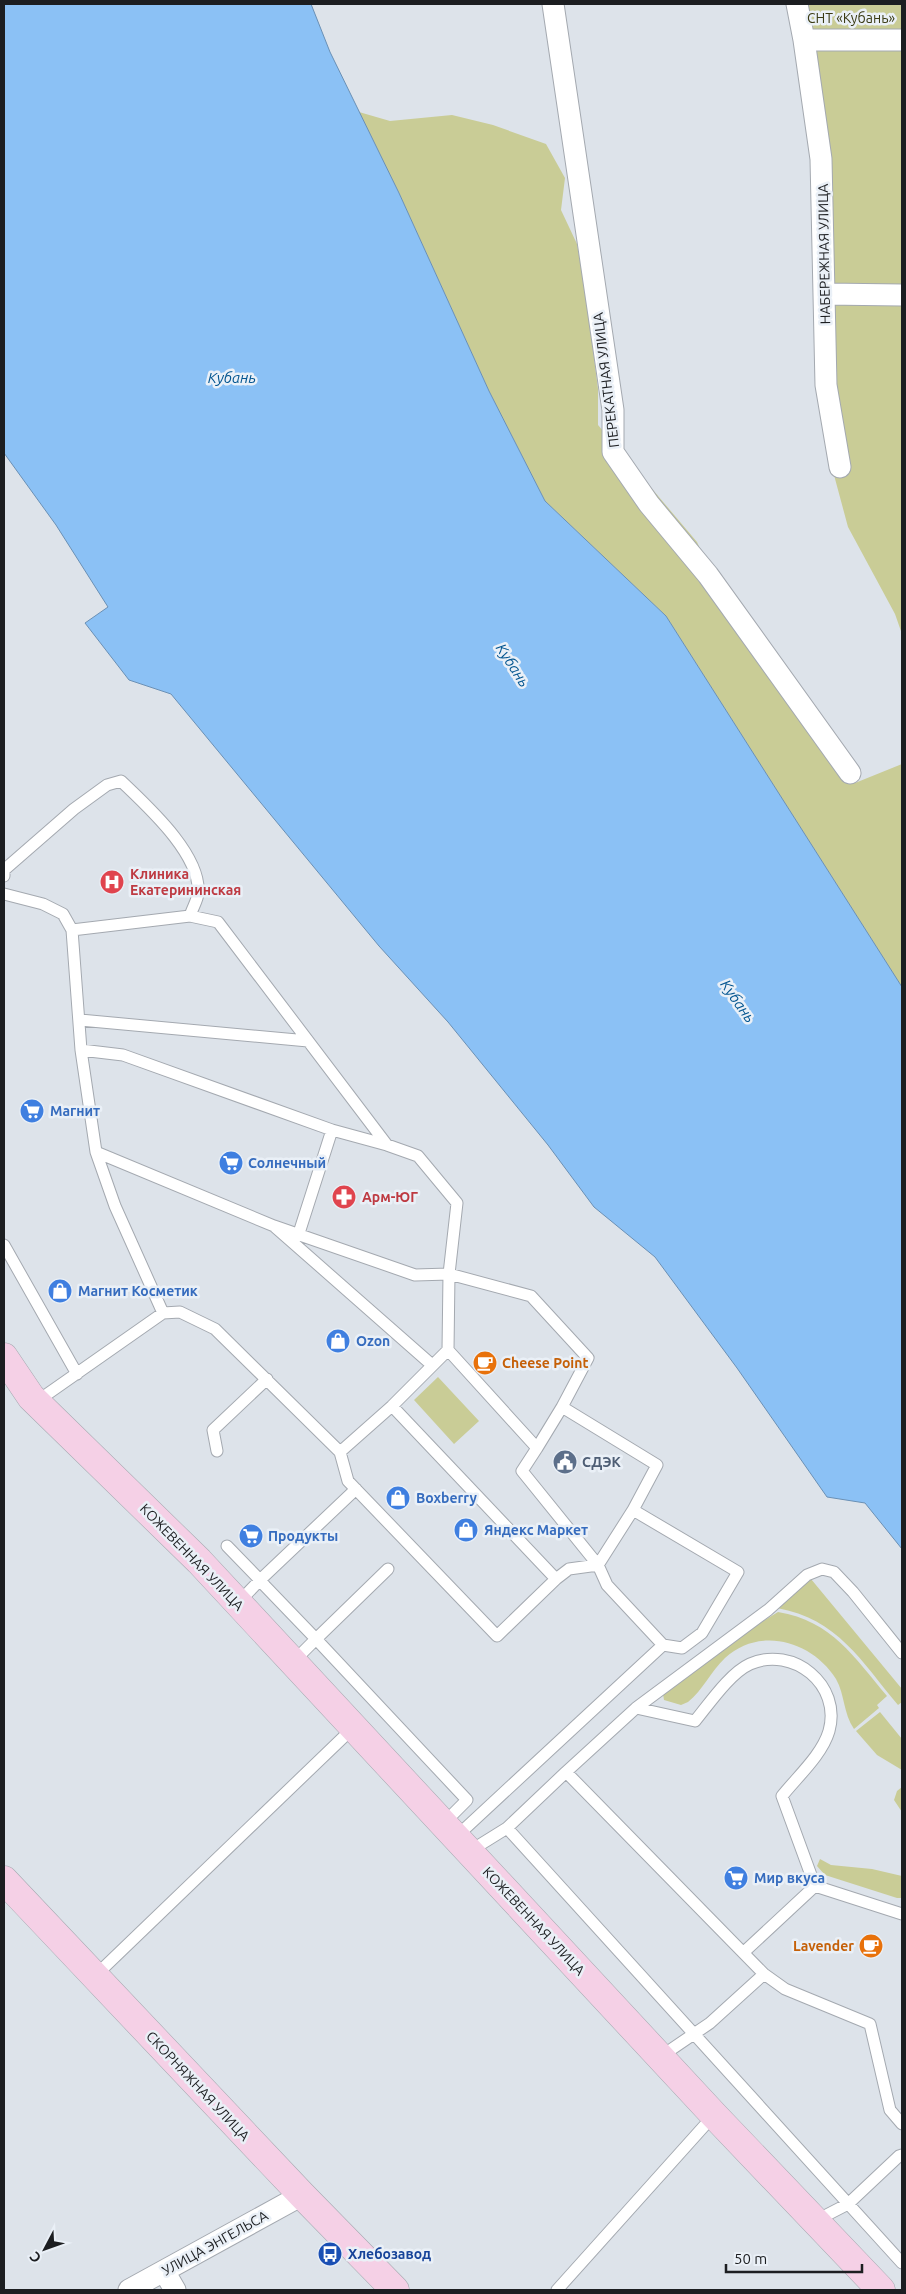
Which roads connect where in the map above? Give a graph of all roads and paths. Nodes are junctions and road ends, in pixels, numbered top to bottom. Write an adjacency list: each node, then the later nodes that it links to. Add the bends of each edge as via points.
1 (554, 4): 8 (street, ПЕРЕКАТНАЯ УЛИЦА, via 613,410 613,452 650,504 708,575)
2 (797, 4): 3 (street, НАБЕРЕЖНАЯ УЛИЦА)
3 (804, 40): 4 (street); 5 (street, НАБЕРЕЖНАЯ УЛИЦА, via 821,159)
4 (902, 40)
5 (833, 294): 6 (street); 7 (street, НАБЕРЕЖНАЯ УЛИЦА, via 826,385)
6 (902, 295)
7 (840, 467)
8 (850, 773)
9 (4, 876): 11 (lane, via 4,870 16,858 74,809 107,785 121,781 165,825 194,865 198,894)
10 (4, 894): 12 (lane, via 43,904 62,914)
11 (190, 916): 12 (lane); 14 (lane, via 218,922)
12 (72, 930): 13 (lane)
13 (80, 1020): 14 (lane); 15 (lane)
14 (308, 1040): 17 (lane)
15 (82, 1050): 16 (lane, via 123,1055); 18 (lane)
16 (332, 1130): 17 (lane); 20 (lane)
17 (387, 1145): 22 (lane, via 418,1156 457,1203)
18 (96, 1152): 19 (lane); 23 (lane, via 115,1206)
19 (274, 1226): 20 (lane); 26 (lane)
20 (299, 1234): 22 (lane, via 415,1275)
21 (4, 1245): 27 (lane)
22 (449, 1274): 24 (lane); 31 (lane, via 531,1296 588,1358)
23 (163, 1313): 27 (lane); 28 (lane, via 180,1312 215,1329)
24 (448, 1350): 26 (lane); 32 (lane)
25 (4, 1357): 29 (main road, КОЖЕВЕННАЯ УЛИЦА)
26 (432, 1366): 30 (lane)
27 (77, 1374): 29 (lane)
28 (267, 1380): 33 (lane, via 212,1430); 34 (lane)
29 (22, 1391): 42 (main road, КОЖЕВЕННАЯ УЛИЦА, via 199,1561)
30 (392, 1406): 34 (lane); 40 (lane)
31 (562, 1407): 32 (lane); 36 (lane, via 656,1465)
32 (536, 1448): 38 (lane, via 522,1471)
33 (218, 1451)
34 (340, 1452): 35 (lane, via 348,1482)
35 (356, 1489): 40 (lane, via 497,1636); 41 (lane)
36 (633, 1510): 38 (lane); 44 (lane, via 738,1572 702,1633 682,1648)
37 (227, 1546): 41 (lane)
38 (598, 1565): 40 (lane, via 569,1569); 44 (lane, via 608,1585)
39 (388, 1569): 43 (lane)
40 (556, 1579)
41 (260, 1580): 42 (lane); 43 (lane)
42 (238, 1603): 46 (main road, КОЖЕВЕННАЯ УЛИЦА)
43 (316, 1639): 46 (lane); 51 (lane, via 467,1800)
44 (663, 1645): 51 (lane)
45 (902, 1653): 47 (lane, via 834,1572 822,1569 807,1576 768,1610)
46 (293, 1662): 48 (main road, КОЖЕВЕННАЯ УЛИЦА)
47 (636, 1708): 49 (lane); 53 (lane, via 695,1721 734,1675 749,1664 767,1659 786,1659 803,1666 818,1678 827,1694 831,1713 829,1731 820,1748 782,1796)
48 (354, 1727): 51 (main road, КОЖЕВЕННАЯ УЛИЦА); 57 (lane)
49 (566, 1772): 50 (lane); 55 (lane)
50 (507, 1828): 51 (lane); 58 (lane)
51 (457, 1837): 59 (main road, КОЖЕВЕННАЯ УЛИЦА)
52 (4, 1880): 57 (main road, СКОРНЯЖНАЯ УЛИЦА)
53 (815, 1886): 54 (lane); 55 (lane)
54 (902, 1914)
55 (744, 1952): 56 (lane)
56 (764, 1974): 58 (lane); 61 (lane, via 785,1989 870,2024 890,2110)
57 (95, 1976): 63 (main road, СКОРНЯЖНАЯ УЛИЦА)
58 (693, 2035): 59 (lane); 64 (lane)
59 (660, 2057): 60 (main road, КОЖЕВЕННАЯ УЛИЦА)
60 (714, 2115): 65 (main road, КОЖЕВЕННАЯ УЛИЦА); 71 (lane)
61 (902, 2124)
62 (902, 2155): 64 (lane)
63 (302, 2195): 67 (street, УЛИЦА ЭНГЕЛЬСА); 70 (main road, СКОРНЯЖНАЯ УЛИЦА)
64 (848, 2204): 65 (lane); 66 (lane)
65 (816, 2222): 72 (main road, КОЖЕВЕННАЯ УЛИЦА)
66 (902, 2263)
67 (164, 2271): 68 (street, УЛИЦА ЭНГЕЛЬСА); 69 (street)
68 (129, 2290)
69 (175, 2290)
70 (395, 2290)
71 (557, 2290)
72 (881, 2290)

